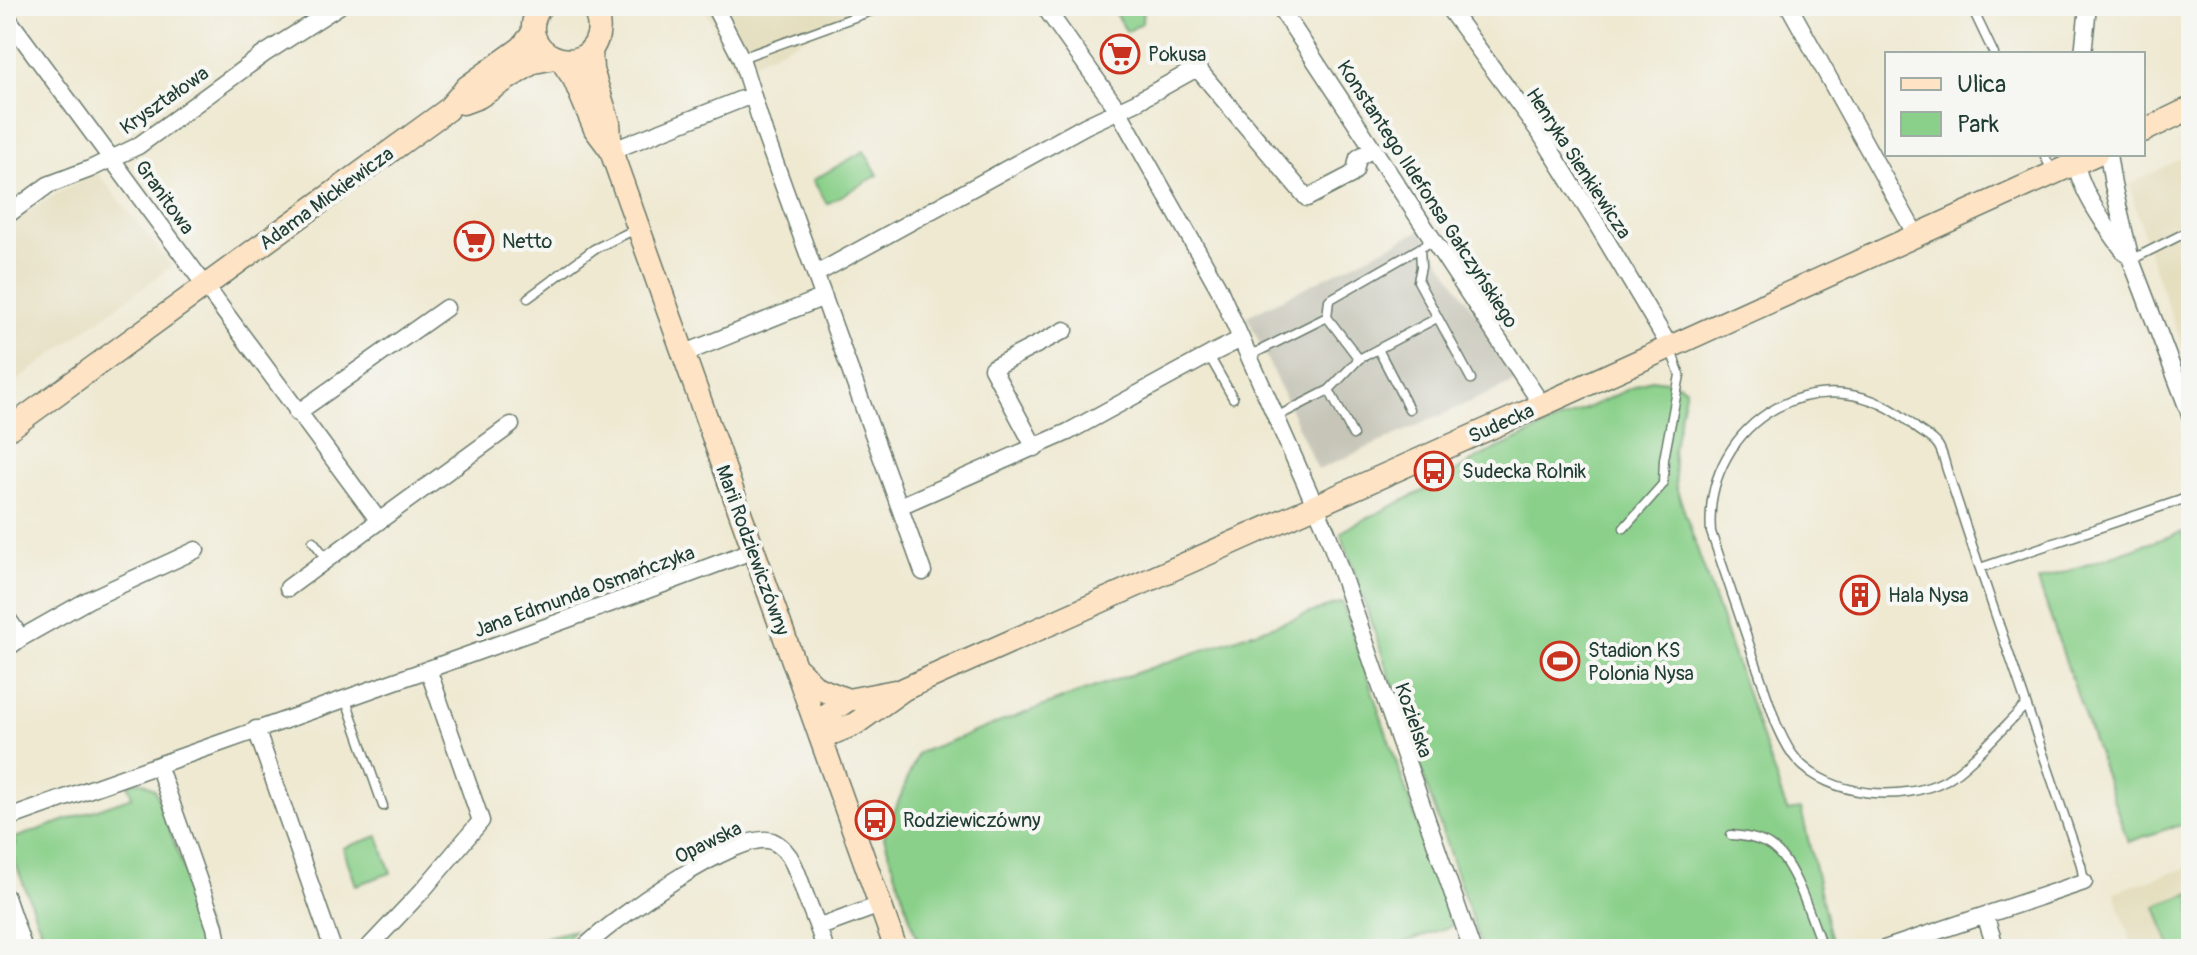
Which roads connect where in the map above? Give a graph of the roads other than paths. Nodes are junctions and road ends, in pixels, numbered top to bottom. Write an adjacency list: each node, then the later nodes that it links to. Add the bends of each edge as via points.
1 (339, 6): 27 (street, Kryształowa)
2 (541, 6): 13 (street)
3 (714, 6): 17 (street)
4 (885, 6): 17 (lane)
5 (1044, 6): 22 (street)
6 (1279, 6): 24 (street, Konstantego Ildefonsa Gałczyńskiego)
7 (1447, 6): 45 (street, Henryka Sienkiewicza, via 1540,133)
8 (1789, 6): 33 (street)
9 (2088, 6): 16 (street)
10 (600, 11): 14 (street)
11 (1974, 12): 15 (lane)
12 (6, 16): 27 (street, Granitowa)
13 (533, 33): 18 (street, Marii Rodziewiczówny, via 544,52); 21 (street, Adama Mickiewicza)
14 (591, 49): 18 (street, Adama Mickiewicza, via 572,60); 25 (street, Marii Rodziewiczówny)
15 (1993, 52)
16 (2083, 52)
17 (741, 58): 19 (street)
18 (557, 59): 21 (street, Adama Mickiewicza, via 534,62 479,97); 25 (street, Marii Rodziewiczówny, via 574,79 595,129)
19 (752, 95): 25 (street); 36 (street)
20 (2191, 108): 23 (street)
21 (447, 110): 37 (street, Adama Mickiewicza)
22 (1118, 110): 24 (street, via 1197,68 1307,198 1351,175 1358,158); 36 (street); 44 (street, via 1219,289)
23 (2145, 130)
24 (1372, 149): 34 (street, Konstantego Ildefonsa Gałczyńskiego)
25 (611, 151): 31 (street, Marii Rodziewiczówny)
26 (2108, 156): 35 (street)
27 (112, 159): 30 (street, Kryształowa, via 48,185); 37 (street, Granitowa)
28 (2075, 159): 29 (street, Sudecka); 35 (street, via 2089,197)
29 (2048, 164): 33 (street, Sudecka)
30 (6, 216)
31 (638, 228): 39 (lane, via 594,249); 47 (street, Marii Rodziewiczówny)
32 (2191, 230): 35 (lane)
33 (1917, 237): 45 (street, Sudecka)
34 (1427, 244): 41 (lane, via 1329,300); 42 (lane, via 1418,281); 54 (street, Konstantego Ildefonsa Gałczyńskiego)
35 (2131, 260): 58 (street)
36 (816, 274): 38 (street)
37 (205, 287): 56 (street); 60 (street, Adama Mickiewicza)
38 (824, 297): 47 (street); 64 (street)
39 (528, 298)
40 (446, 308): 56 (street)
41 (1327, 317): 49 (lane); 50 (lane)
42 (1437, 318): 46 (lane); 51 (lane)
43 (1065, 330): 62 (street, via 992,368)
44 (1241, 339): 48 (street); 49 (street)
45 (1670, 347): 54 (street, Sudecka); 67 (lane, via 1680,375 1663,484)
46 (1378, 349): 50 (lane); 55 (lane)
47 (683, 354): 70 (street, Marii Rodziewiczówny)
48 (1211, 354): 53 (lane); 62 (street)
49 (1248, 357): 57 (street)
50 (1359, 359): 52 (lane)
51 (1471, 379)
52 (1329, 390): 57 (lane); 61 (lane)
53 (1233, 398)
54 (1542, 405): 65 (street, Sudecka)
55 (1409, 409)
56 (297, 413): 66 (street)
57 (1275, 417): 65 (street)
58 (2191, 417)
59 (511, 425): 66 (street)
60 (6, 431)
61 (1353, 435)
62 (1035, 448): 64 (street)
63 (2191, 494): 72 (lane)
64 (900, 506): 73 (street)
65 (1316, 506): 80 (street, Sudecka); 102 (street, Kozielska)
66 (379, 521): 71 (street)
67 (1624, 528)
68 (313, 541): 71 (lane)
69 (196, 550): 76 (street)
70 (754, 550): 78 (street, Marii Rodziewiczówny); 79 (street, Jana Edmunda Osmańczyka)
71 (327, 559): 74 (street)
72 (1980, 568): 83 (lane); 83 (lane, via 1937,443 1886,406 1839,394 1797,397 1755,424 1721,466 1711,532 1776,723 1785,744 1812,773 1875,795 1924,788 1963,767)
73 (923, 572)
74 (288, 588)
75 (6, 616): 76 (street)
76 (21, 638): 77 (street)
77 (6, 649)
78 (796, 667): 82 (street, via 817,688); 85 (street, Marii Rodziewiczówny)
79 (428, 669): 81 (street, Jana Edmunda Osmańczyka); 98 (street, via 481,821)
80 (904, 689): 82 (street, Sudecka); 85 (street, Sudecka, via 855,724)
81 (346, 700): 84 (street, Jana Edmunda Osmańczyka); 87 (lane)
82 (848, 700): 85 (street, Sudecka, via 829,713)
83 (2026, 705): 90 (lane)
84 (256, 729): 86 (street, Jana Edmunda Osmańczyka); 97 (street)
85 (819, 732): 92 (street, Marii Rodziewiczówny)
86 (158, 765): 88 (street, Jana Edmunda Osmańczyka); 96 (street)
87 (383, 806)
88 (6, 819)
89 (1731, 835): 103 (lane, via 1772,847 1789,866)
90 (2084, 882): 93 (street)
91 (6, 897): 95 (street)
92 (880, 905): 94 (street); 101 (street, Marii Rodziewiczówny)
93 (1985, 915): 104 (street); 105 (street)
94 (820, 927): 99 (street, Opawska, via 784,850 770,840 749,841 653,894); 100 (street, Opawska)
95 (24, 949)
96 (219, 949)
97 (333, 949)
98 (367, 949)
99 (583, 949)
100 (825, 949)
101 (896, 949)
102 (1472, 949)
103 (1823, 949)
104 (1884, 949)
105 (1996, 949)

